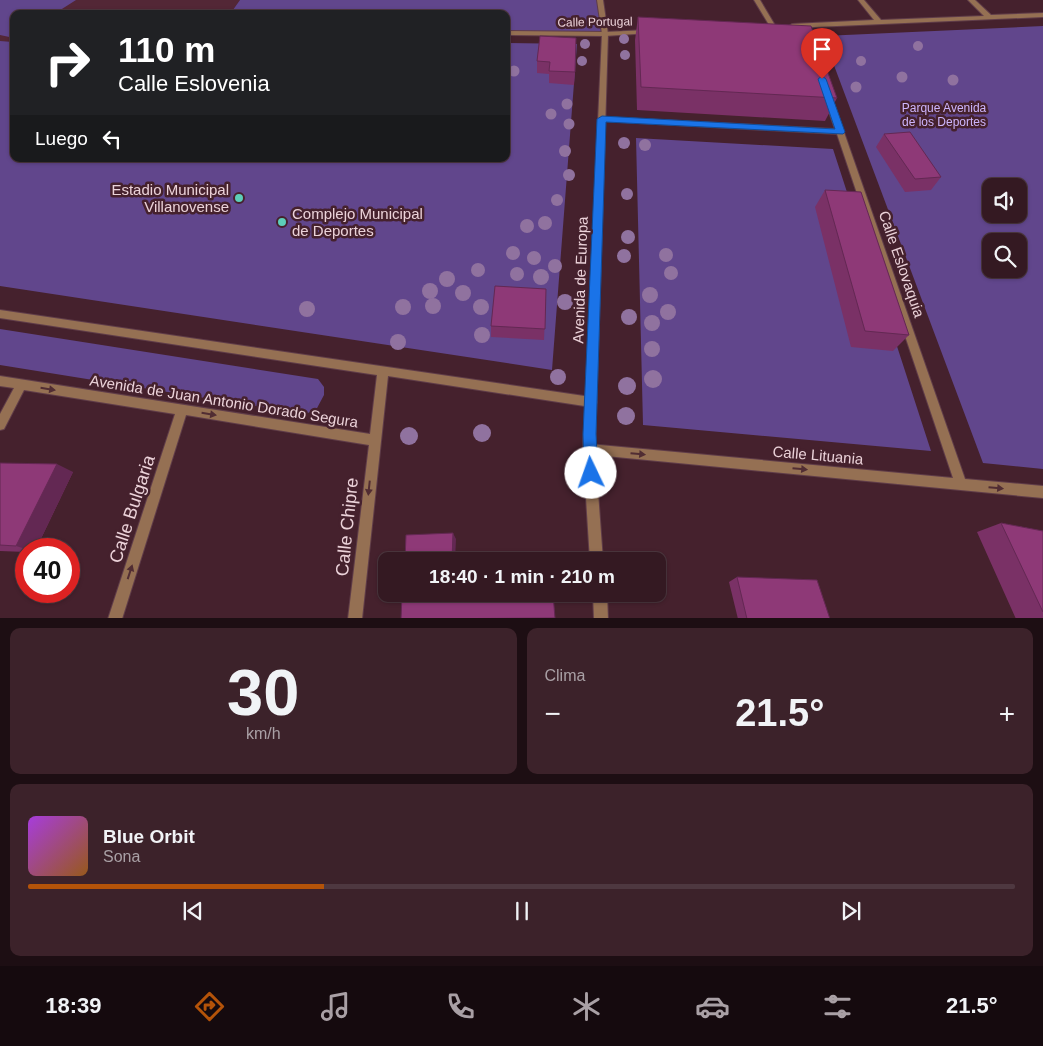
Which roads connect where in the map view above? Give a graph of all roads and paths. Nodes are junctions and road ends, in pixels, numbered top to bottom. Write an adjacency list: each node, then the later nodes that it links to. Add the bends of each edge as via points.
1 (600, 0): 12 (street, Avenida de Europa)
2 (757, 0): 9 (street)
3 (861, 0): 7 (street)
4 (971, 0): 6 (street)
5 (1043, 15): 6 (street)
6 (989, 17): 7 (street)
7 (879, 22): 9 (street, via 805,30)
8 (764, 27): 9 (street)
9 (778, 27)
10 (652, 32): 12 (street, Calle Portugal)
11 (510, 33): 12 (street, Calle Portugal)
12 (605, 34): 14 (street, Avenida de Europa)
13 (825, 88): 15 (street, Calle Eslovaquia)
14 (602, 119): 15 (street); 20 (street, Avenida de Europa)
15 (840, 132): 25 (street, Calle Eslovaquia)
16 (0, 314): 17 (street)
17 (383, 371): 20 (street); 23 (street, Avenida de Juan Antonio Dorado Segura)
18 (0, 382): 19 (street, Avenida de Juan Antonio Dorado Segura)
19 (21, 385): 21 (street, Avenida de Juan Antonio Dorado Segura, one-way to 21); 22 (street)
20 (591, 402): 24 (street, Avenida de Europa)
21 (182, 410): 23 (street, Avenida de Juan Antonio Dorado Segura, one-way to 23); 29 (street, Calle Bulgaria, one-way to 21)
22 (0, 425)
23 (374, 440): 30 (street, Calle Chipre, one-way to 30)
24 (590, 450): 25 (street, Calle Lituania, one-way to 25); 27 (street, Avenida de Europa)
25 (961, 484): 26 (street, Calle Lituania, one-way to 26)
26 (1043, 492)
27 (596, 552)
28 (601, 602): 31 (street)
29 (115, 618)
30 (355, 618)
31 (602, 618)

